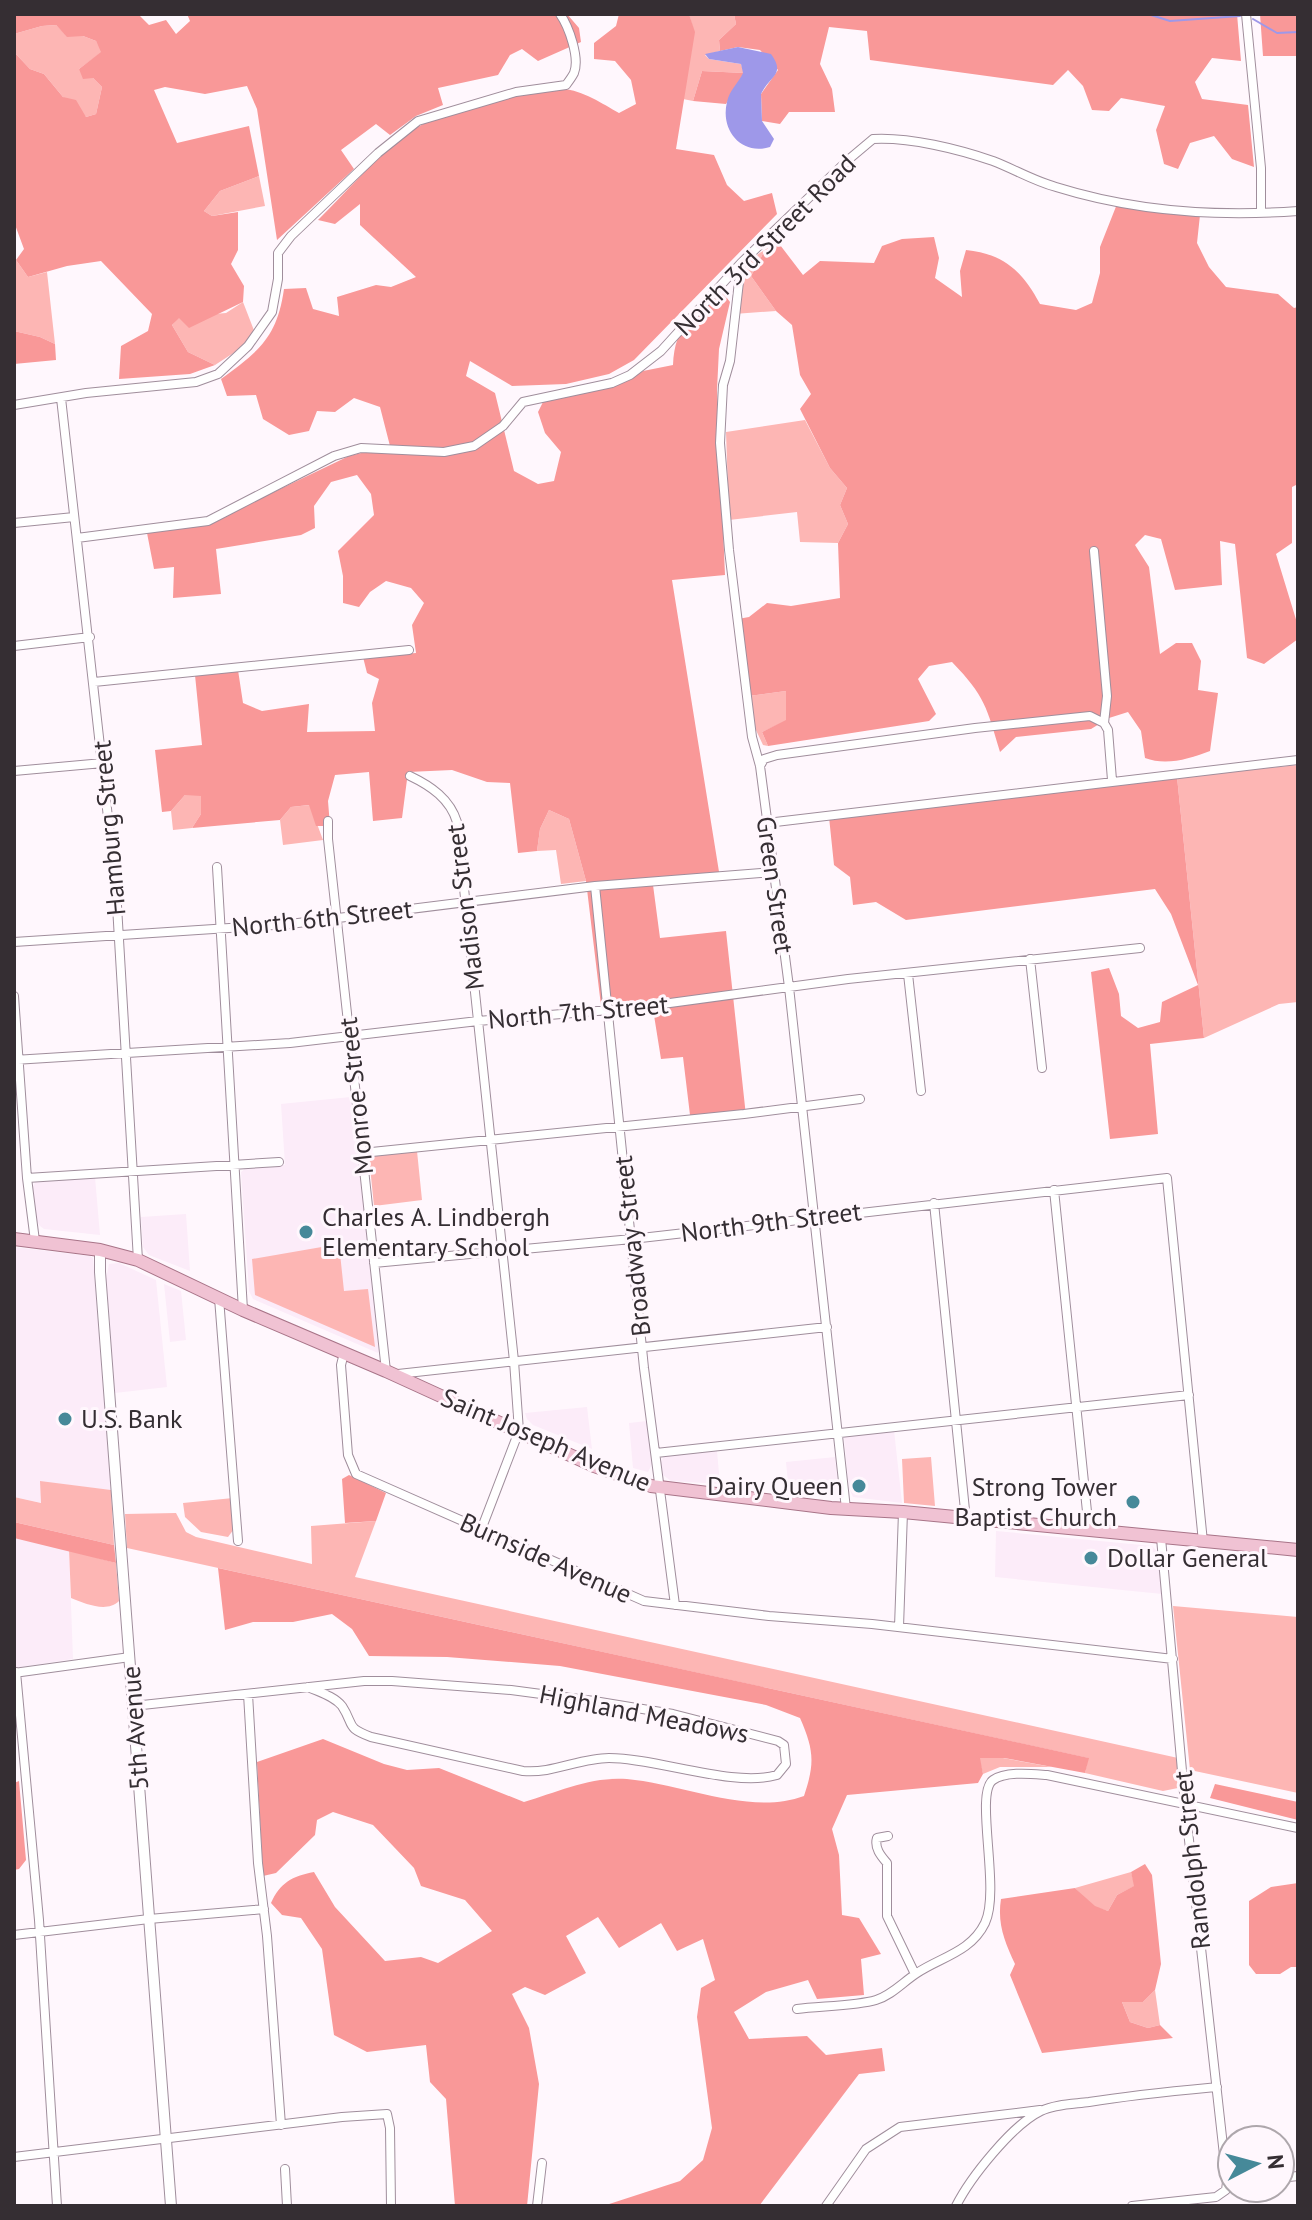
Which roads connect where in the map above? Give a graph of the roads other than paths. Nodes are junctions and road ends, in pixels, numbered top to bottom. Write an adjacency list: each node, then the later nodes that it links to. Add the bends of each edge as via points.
1 (560, 14): 6 (street, via 575,64 566,85 516,92 418,121 378,153 278,253 272,312 248,346 218,374 196,382)
2 (1246, 14): 4 (street)
3 (1298, 211): 4 (street, North 3rd Street Road)
4 (1261, 212): 5 (street, North 3rd Street Road, via 1137,206 1055,187 991,161 904,140 873,139)
5 (741, 263): 10 (street, North 3rd Street Road, via 647,365 612,383 523,402 503,426 474,446 444,452 361,448 334,456 208,521); 19 (street, Green Street, via 720,443 739,639)
6 (61, 398): 7 (street); 8 (street, Hamburg Street)
7 (14, 405)
8 (74, 517): 9 (street); 10 (street, Hamburg Street)
9 (14, 523)
10 (77, 538): 12 (street, Hamburg Street)
11 (1094, 551): 16 (street, via 1107,696)
12 (90, 637): 13 (street); 15 (street, Hamburg Street)
13 (14, 646)
14 (409, 650): 15 (street)
15 (94, 682): 18 (street, Hamburg Street)
16 (1104, 723): 19 (street, via 1090,716 975,728 777,755); 22 (street)
17 (1298, 760): 22 (street)
18 (103, 763): 20 (street); 31 (street, Hamburg Street)
19 (760, 766): 24 (street, Green Street)
20 (14, 771)
21 (410, 776): 28 (street, Madison Street, via 453,808)
22 (1112, 780): 24 (street)
23 (328, 821): 29 (street, Monroe Street)
24 (767, 823): 26 (street, Green Street)
25 (217, 867): 30 (street)
26 (773, 872): 27 (street, North 6th Street); 36 (street, Green Street)
27 (595, 886): 28 (street, North 6th Street); 38 (street, Broadway Street)
28 (466, 903): 29 (street, North 6th Street); 39 (street, Madison Street)
29 (336, 918): 30 (street, North 6th Street); 40 (street, Monroe Street)
30 (220, 928): 31 (street, North 6th Street); 41 (street)
31 (118, 935): 32 (street, North 6th Street); 42 (street, Hamburg Street)
32 (14, 942)
33 (1140, 948): 34 (street, North 7th Street)
34 (1030, 959): 35 (street, North 7th Street); 44 (street)
35 (908, 974): 36 (street, North 7th Street); 45 (street)
36 (789, 987): 38 (street, North 7th Street); 47 (street, Green Street)
37 (14, 996): 43 (street)
38 (606, 1011): 39 (street, North 7th Street); 48 (street, Broadway Street)
39 (478, 1021): 40 (street, North 7th Street); 49 (street, Madison Street)
40 (349, 1036): 41 (street, North 7th Street); 50 (street, Monroe Street)
41 (229, 1047): 42 (street, North 7th Street); 52 (street)
42 (125, 1053): 43 (street, North 7th Street); 53 (street, Hamburg Street)
43 (16, 1059): 54 (street)
44 (1042, 1068)
45 (921, 1091)
46 (860, 1099): 47 (street)
47 (802, 1107): 48 (street); 57 (street, Green Street)
48 (620, 1127): 49 (street); 59 (street, Broadway Street)
49 (491, 1140): 50 (street); 62 (street, Madison Street)
50 (362, 1153): 64 (street, Monroe Street)
51 (279, 1162): 52 (street)
52 (236, 1165): 53 (street); 66 (street)
53 (133, 1171): 54 (street); 63 (street, Hamburg Street)
54 (27, 1178): 60 (street)
55 (1054, 1190): 56 (street, North 9th Street); 72 (street, North 9th Street, via 1167,1178); 73 (street)
56 (934, 1203): 57 (street, North 9th Street); 74 (street)
57 (815, 1216): 59 (street, North 9th Street); 67 (street, Green Street)
58 (14, 1239): 60 (main road, Saint Joseph Avenue)
59 (632, 1239): 62 (street, North 9th Street); 68 (street, Broadway Street)
60 (35, 1241): 61 (main road, Saint Joseph Avenue)
61 (100, 1250): 63 (main road, Saint Joseph Avenue); 90 (street, 5th Avenue)
62 (503, 1250): 64 (street, North 9th Street); 70 (street, Madison Street)
63 (138, 1260): 65 (main road, Saint Joseph Avenue)
64 (374, 1263): 71 (street, Monroe Street)
65 (219, 1298): 66 (main road, Saint Joseph Avenue); 85 (street)
66 (243, 1310): 69 (main road, Saint Joseph Avenue)
67 (827, 1327): 68 (street); 76 (street, Green Street)
68 (642, 1347): 70 (street); 77 (street, Broadway Street)
69 (344, 1353): 71 (main road, Saint Joseph Avenue); 82 (street, Burnside Avenue, via 348,1455 356,1474)
70 (514, 1361): 71 (street); 75 (street, Madison Street)
71 (389, 1373): 75 (main road, Saint Joseph Avenue)
72 (1189, 1395): 73 (street); 86 (street)
73 (1077, 1407): 74 (street); 83 (street)
74 (956, 1421): 76 (street); 81 (street)
75 (519, 1431): 78 (main road, Saint Joseph Avenue); 82 (street, Madison Street)
76 (838, 1433): 77 (street); 79 (street, Green Street)
77 (656, 1453): 78 (street, Broadway Street)
78 (660, 1489): 79 (main road, Saint Joseph Avenue); 88 (street, Broadway Street)
79 (846, 1509): 80 (main road, Saint Joseph Avenue)
80 (903, 1512): 81 (main road, Saint Joseph Avenue); 89 (street)
81 (966, 1520): 83 (main road, Saint Joseph Avenue)
82 (481, 1530): 88 (street, Burnside Avenue, via 644,1601)
83 (1089, 1531): 84 (main road, Saint Joseph Avenue)
84 (1161, 1538): 86 (main road, Saint Joseph Avenue); 91 (street, Randolph Street)
85 (238, 1541)
86 (1203, 1542): 87 (main road, Saint Joseph Avenue)
87 (1298, 1550)
88 (675, 1605): 89 (street, Burnside Avenue)
89 (899, 1627): 91 (street, Burnside Avenue)
90 (130, 1657): 92 (street); 95 (street, 5th Avenue)
91 (1173, 1659): 96 (street, Randolph Street)
92 (15, 1673): 103 (street)
93 (308, 1687): 93 (street, Highland Meadows, via 392,1681 594,1701 673,1714 778,1741 786,1749 786,1764 777,1775 750,1778 611,1758 523,1771 371,1737 350,1726 341,1705); 94 (street)
94 (248, 1694): 95 (street); 101 (street)
95 (133, 1706): 102 (street, 5th Avenue)
96 (1185, 1804): 97 (street); 105 (street, via 1047,1775 990,1781 984,1806 990,1911 981,1931 965,1947); 107 (street, Randolph Street)
97 (1298, 1828)
98 (888, 1836): 100 (street, via 876,1842)
99 (894, 1852): 100 (street)
100 (887, 1863): 105 (street, via 887,1916)
101 (264, 1909): 102 (street); 110 (street)
102 (149, 1919): 103 (street); 111 (street, 5th Avenue)
103 (40, 1932): 104 (street); 112 (street)
104 (14, 1935)
105 (915, 1974): 106 (street, via 877,2000)
106 (797, 2009)
107 (1217, 2087): 108 (street); 109 (street, Randolph Street)
108 (1042, 2110): 122 (street, via 900,2127 866,2149); 123 (street, via 997,2150)
109 (1222, 2124)
110 (281, 2125): 111 (street); 120 (street, via 387,2114)
111 (166, 2139): 112 (street); 118 (street, 5th Avenue)
112 (52, 2151): 113 (street); 117 (street)
113 (14, 2157)
114 (542, 2163): 121 (street)
115 (285, 2169): 119 (street)
116 (1216, 2197): 124 (street)
117 (57, 2206)
118 (171, 2206)
119 (287, 2206)
120 (391, 2206)
121 (537, 2206)
122 (826, 2206)
123 (956, 2206)
124 (1132, 2206)

